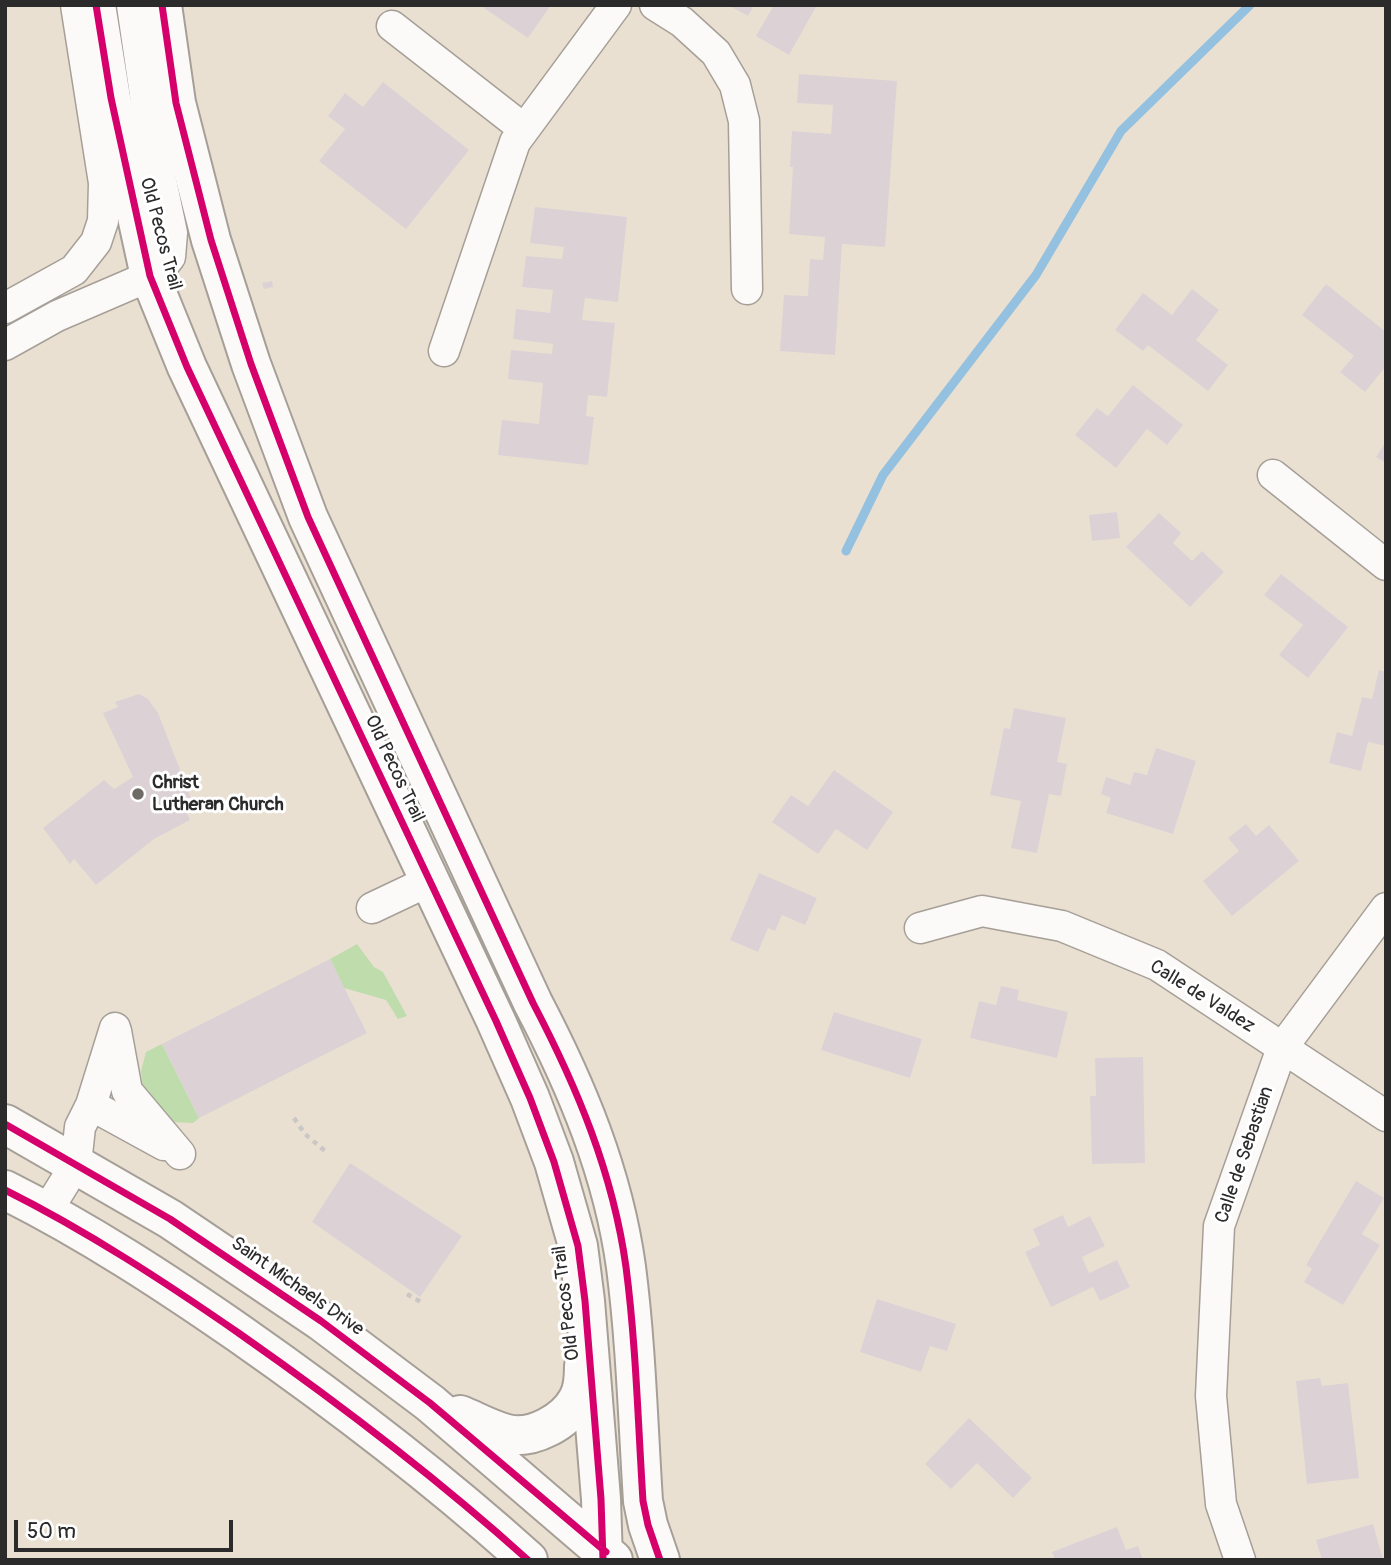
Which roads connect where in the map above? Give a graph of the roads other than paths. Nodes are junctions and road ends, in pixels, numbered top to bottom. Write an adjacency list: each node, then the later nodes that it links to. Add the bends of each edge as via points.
1 (76, 5): 11 (street, via 104,183 103,221 96,242 74,270)
2 (96, 5): 9 (main road, Old Pecos Trail)
3 (132, 5): 9 (street, via 172,233 170,257)
4 (163, 5): 31 (main road, Old Pecos Trail, via 176,103 211,240 303,504 585,1110 599,1153 625,1266 642,1501)
5 (616, 5): 8 (street)
6 (655, 5): 10 (street, via 716,53 735,85 744,121)
7 (392, 26): 8 (street)
8 (524, 129): 13 (street, via 514,142)
9 (150, 276): 12 (street, via 57,316); 16 (main road, Old Pecos Trail, via 187,367)
10 (747, 289)
11 (5, 308)
12 (5, 345)
13 (444, 351)
14 (1273, 475): 15 (street)
15 (1386, 565)
16 (429, 881): 17 (street); 27 (main road, Old Pecos Trail, via 496,1021 554,1162 578,1247)
17 (372, 908)
18 (1386, 908): 20 (street, Calle de Sebastian)
19 (920, 928): 20 (street, Calle de Valdez, via 982,911 1062,926 1157,965)
20 (1283, 1048): 22 (street, Calle de Valdez); 32 (street, Calle de Sebastian, via 1219,1226 1211,1396 1221,1504)
21 (91, 1105): 21 (street, via 115,1028 127,1091 180,1154); 24 (street, via 80,1127)
22 (1386, 1115)
23 (5, 1124): 24 (main road, Saint Michaels Drive)
24 (76, 1164): 26 (street); 28 (main road, Saint Michaels Drive, via 191,1233 321,1321)
25 (5, 1190): 26 (main road)
26 (47, 1211): 30 (main road, via 187,1298 318,1389)
27 (585, 1301): 28 (main road, via 581,1389 578,1399 558,1420 527,1434 508,1434); 29 (main road, Old Pecos Trail)
28 (430, 1403): 29 (main road, Saint Michaels Drive)
29 (606, 1556)
30 (528, 1560)
31 (660, 1560)
32 (1240, 1560)

